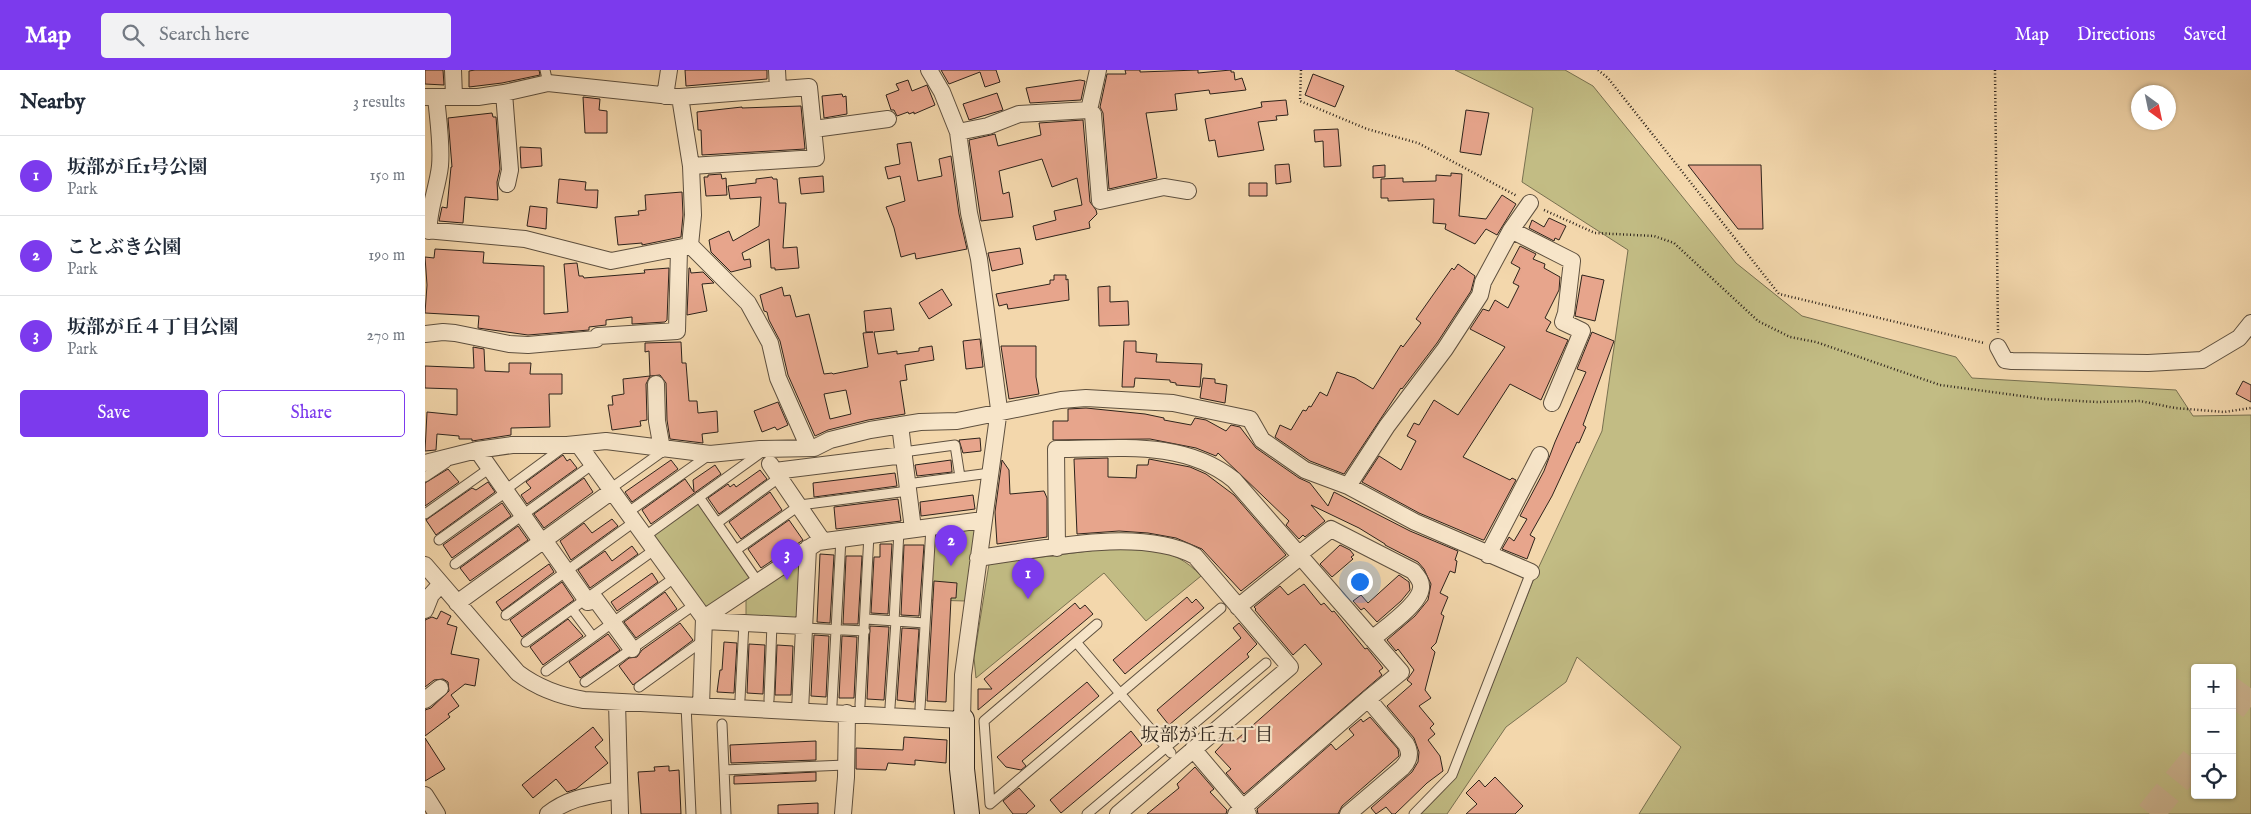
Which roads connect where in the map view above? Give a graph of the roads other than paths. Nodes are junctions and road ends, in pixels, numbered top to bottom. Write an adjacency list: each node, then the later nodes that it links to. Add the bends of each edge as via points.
1 (453, 70): 9 (street)
2 (669, 70): 10 (street)
3 (777, 70): 7 (street)
4 (929, 70): 15 (street)
5 (1098, 70): 12 (street)
6 (547, 77): 8 (street); 10 (street)
7 (778, 89): 10 (street); 14 (street, via 809,87)
8 (504, 93): 9 (street); 17 (street)
9 (454, 96): 11 (street)
10 (673, 96): 16 (street)
11 (431, 97): 20 (street, via 440,164)
12 (1089, 110): 15 (street, via 1019,114 988,126); 18 (street, via 1093,114 1101,201 1164,187)
13 (888, 118): 14 (street)
14 (814, 129): 16 (street, via 816,158)
15 (958, 132): 28 (street, via 992,348)
16 (691, 166): 22 (street, via 693,215)
17 (507, 184)
18 (1188, 190)
19 (1530, 203): 21 (street)
20 (427, 230): 22 (street, via 525,239 611,261)
21 (1511, 230): 27 (street, via 1572,260 1563,322 1582,331); 43 (street, via 1483,282 1480,296)
22 (684, 247): 24 (street, via 677,331 528,345 449,332); 31 (street, via 726,279 755,314 770,343 778,378)
23 (2251, 323): 25 (street, via 2239,338 2202,360 2148,363 2011,361 2005,360)
24 (425, 334)
25 (1998, 347)
26 (656, 384): 32 (street, via 657,421)
27 (1552, 403)
28 (997, 414): 29 (street); 40 (street); 43 (street, via 1055,401 1086,398 1173,403 1250,419 1262,440 1305,470)
29 (900, 425): 31 (street); 34 (street)
30 (573, 444): 32 (street, via 606,441); 37 (street, via 512,445); 38 (street); 46 (lane)
31 (809, 448): 33 (street)
32 (664, 449): 35 (street); 45 (lane)
33 (761, 451): 35 (street); 41 (street); 47 (lane)
34 (903, 453): 41 (street); 42 (lane, via 955,445); 44 (street)
35 (710, 454): 51 (lane)
36 (1540, 455): 64 (street)
37 (483, 458): 39 (street); 46 (street); 49 (lane)
38 (593, 464): 45 (street); 50 (lane)
39 (426, 472)
40 (990, 473): 42 (lane); 52 (street)
41 (777, 474): 48 (street); 53 (lane)
42 (960, 477): 44 (lane)
43 (1348, 486): 64 (street, via 1415,522)
44 (908, 488): 48 (lane); 55 (street)
45 (611, 490): 51 (street); 59 (street)
46 (506, 491): 50 (street); 58 (lane)
47 (699, 498): 53 (lane); 60 (lane)
48 (800, 506): 61 (street); 63 (lane)
49 (425, 514)
50 (523, 515): 59 (street); 67 (lane)
51 (631, 518): 60 (street); 69 (lane)
52 (983, 520): 54 (street); 66 (street)
53 (717, 522): 63 (lane)
54 (931, 527): 55 (street); 86 (lane)
55 (906, 530): 56 (street); 83 (lane)
56 (869, 534): 57 (street); 82 (lane)
57 (841, 538): 61 (street); 90 (lane)
58 (439, 540)
59 (542, 540): 69 (street); 75 (street)
60 (649, 544): 71 (street); 74 (lane)
61 (815, 544): 72 (street); 89 (street)
62 (1057, 548): 65 (street, via 1056,449 1151,450 1186,454 1221,469 1253,500); 66 (street); 76 (street, via 1104,542 1168,545 1195,556)
63 (736, 550): 72 (lane)
64 (1489, 555): 70 (street)
65 (1299, 556): 76 (street); 93 (street); 93 (street, via 1331,529 1413,570 1421,587 1416,600)
66 (978, 558): 115 (street, via 963,675)
67 (455, 564)
68 (425, 565): 73 (street)
69 (566, 571): 74 (street); 80 (lane)
70 (1531, 572): 134 (lane, via 1452,775)
71 (674, 578): 81 (street); 84 (lane)
72 (758, 582): 81 (street)
73 (441, 584): 75 (street); 79 (street, via 431,594)
74 (586, 599): 77 (lane); 84 (street, via 588,602 596,600)
75 (457, 603): 108 (street, via 508,663 529,681 567,697)
76 (1238, 607): 117 (street, via 1290,667)
77 (572, 608): 92 (lane); 95 (lane)
78 (1221, 608): 103 (lane)
79 (425, 610)
80 (506, 615)
81 (701, 615): 85 (street); 94 (street); 97 (lane)
82 (865, 619): 83 (lane); 91 (lane)
83 (895, 621): 86 (lane); 111 (lane)
84 (613, 623): 92 (lane); 97 (street)
85 (745, 623): 87 (street); 104 (lane)
86 (925, 623): 112 (lane)
87 (772, 624): 89 (street); 107 (lane)
88 (1097, 624): 96 (lane)
89 (804, 627): 90 (lane); 114 (street)
90 (836, 629): 91 (lane); 109 (lane)
91 (865, 631): 113 (lane)
92 (593, 637): 99 (lane)
93 (1373, 639): 105 (street, via 1401,672)
94 (704, 640): 101 (lane); 110 (street)
95 (527, 642)
96 (1076, 642): 103 (lane); 122 (lane, via 984,721)
97 (632, 649): 100 (lane)
98 (1266, 663): 118 (lane)
99 (546, 671)
100 (585, 682)
101 (639, 687)
102 (440, 688): 106 (street)
103 (1119, 694): 118 (lane); 122 (lane)
104 (740, 699)
105 (1368, 699): 123 (street); 133 (street, via 1410,754 1403,768)
106 (425, 700)
107 (769, 700)
108 (617, 702): 110 (street); 121 (street)
109 (832, 704)
110 (694, 705): 114 (street); 126 (lane)
111 (890, 707)
112 (920, 708)
113 (854, 709): 114 (street); 115 (street); 119 (street)
114 (800, 710)
115 (962, 720): 129 (street, via 962,769)
116 (722, 724): 120 (lane)
117 (1193, 749): 123 (street); 132 (street)
118 (1169, 751): 131 (lane)
119 (845, 765): 120 (lane); 128 (street)
120 (724, 770): 127 (lane)
121 (619, 790): 124 (street, via 570,800); 125 (street)
122 (990, 804): 130 (lane)
123 (1242, 812)
124 (548, 814)
125 (620, 814)
126 (691, 814)
127 (726, 814)
128 (843, 814)
129 (967, 814)
130 (991, 814)
131 (1087, 814)
132 (1118, 814)
133 (1348, 814)
134 (1414, 814)

